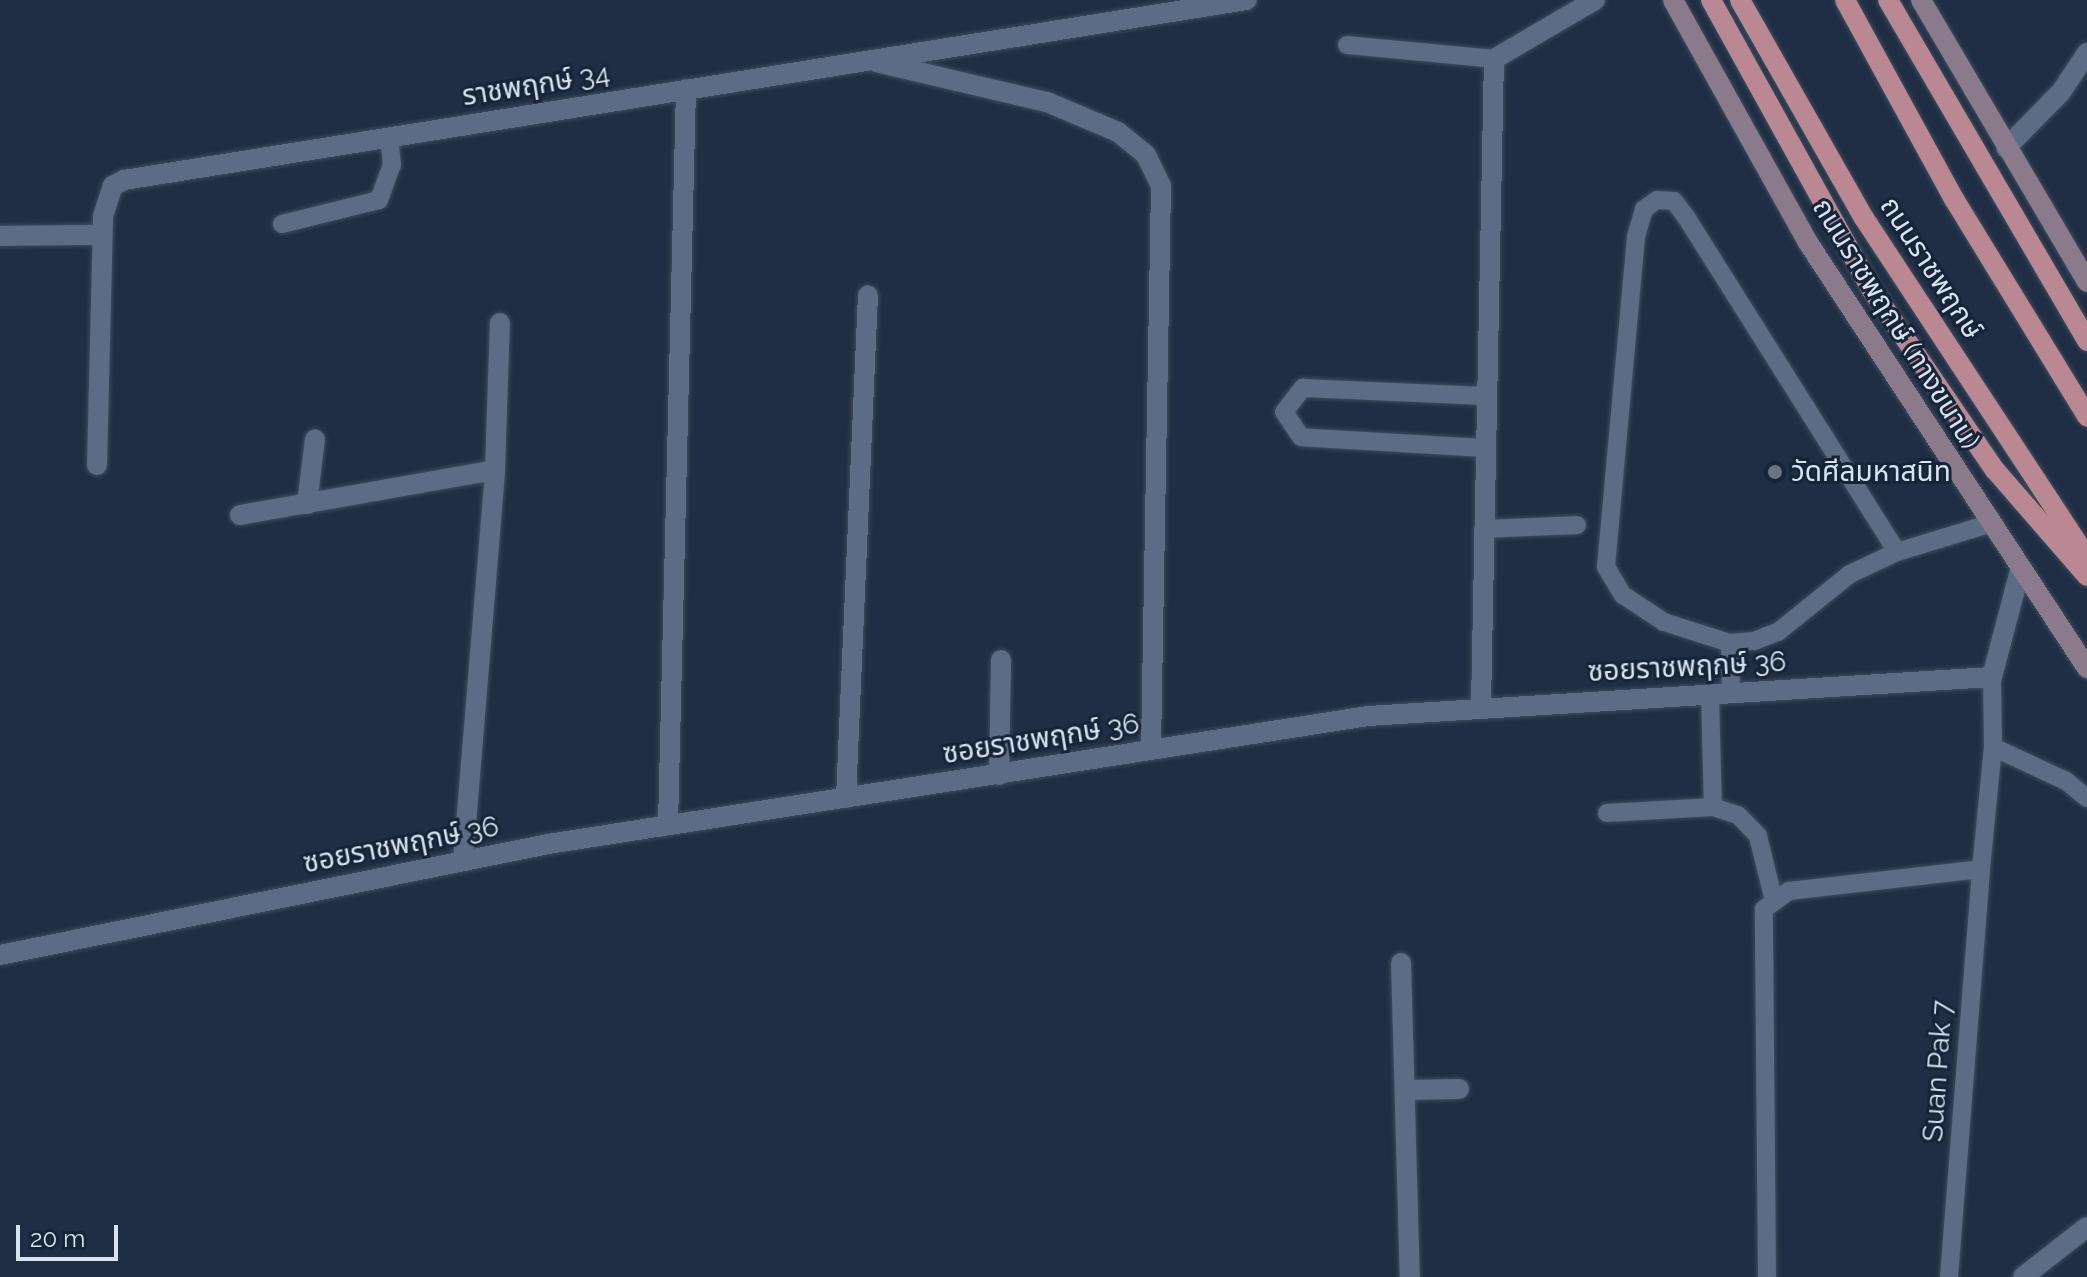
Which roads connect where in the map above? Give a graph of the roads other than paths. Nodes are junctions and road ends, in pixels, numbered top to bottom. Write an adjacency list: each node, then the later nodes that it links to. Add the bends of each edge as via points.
1 (1595, 0): 11 (street)
2 (1673, 0): 31 (main road, ถนนราชพฤกษ์ (ทางขนาน), via 1807,241)
3 (1711, 0): 37 (main road, via 1872,290 1995,470)
4 (1740, 0): 35 (main road, ถนนราชพฤกษ์, via 1864,218)
5 (1845, 0): 24 (main road, ถนนราชพฤกษ์, via 1954,199)
6 (1888, 0): 22 (main road)
7 (1921, 0): 15 (main road)
8 (1235, 1): 12 (street, ราชพฤกษ์ 34)
9 (1347, 45): 11 (lane)
10 (2087, 53): 15 (street, via 2061,92)
11 (1494, 59): 23 (street)
12 (864, 60): 13 (street, ราชพฤกษ์ 34); 45 (street, via 1047,102 1118,132 1146,155 1161,186)
13 (686, 89): 14 (street, ราชพฤกษ์ 34); 51 (street)
14 (389, 137): 16 (lane, via 391,174 379,200); 17 (street, ราชพฤกษ์ 34, via 124,180 108,197)
15 (2006, 148): 19 (main road)
16 (282, 224)
17 (102, 235): 18 (street); 27 (street, ราชพฤกษ์ 34)
18 (0, 236)
19 (2087, 282)
20 (868, 295): 47 (street)
21 (500, 323): 28 (street)
22 (2087, 341)
23 (1485, 396): 26 (street); 26 (lane, via 1303,388 1284,412 1301,437)
24 (2087, 416)
25 (315, 439): 29 (street)
26 (1484, 448): 33 (street)
27 (97, 465)
28 (495, 470): 29 (street); 52 (street)
29 (307, 504): 30 (street)
30 (240, 515)
31 (1989, 524): 34 (lane); 36 (main road, ถนนราชพฤกษ์ (ทางขนาน))
32 (1577, 525): 33 (lane)
33 (1483, 529): 43 (street)
34 (1897, 552): 38 (lane, via 1850,574 1778,632); 38 (lane, via 1686,217 1674,201 1657,200 1644,209 1636,237 1606,567 1623,595 1642,610)
35 (2087, 557)
36 (2020, 570): 40 (main road, ถนนราชพฤกษ์ (ทางขนาน)); 41 (street)
37 (2087, 576)
38 (1730, 643): 42 (lane)
39 (1001, 660): 46 (street)
40 (2087, 668)
41 (1992, 677): 42 (street, ซอยราชพฤกษ์ 36); 44 (lane, Suan Pak 7)
42 (1721, 694): 43 (street, ซอยราชพฤกษ์ 36); 49 (lane)
43 (1481, 705): 45 (street, ซอยราชพฤกษ์ 36)
44 (1993, 747): 48 (lane, via 2066,781); 53 (lane, Suan Pak 7)
45 (1151, 750): 46 (street, ซอยราชพฤกษ์ 36)
46 (999, 775): 47 (street, ซอยราชพฤกษ์ 36)
47 (846, 798): 51 (street, ซอยราชพฤกษ์ 36)
48 (2087, 798)
49 (1713, 807): 50 (lane); 54 (lane, via 1738,815 1758,836)
50 (1607, 813)
51 (668, 825): 52 (street, ซอยราชพฤกษ์ 36)
52 (463, 861): 55 (street, ซอยราชพฤกษ์ 36)
53 (1981, 869): 54 (lane); 62 (lane, Suan Pak 7)
54 (1773, 897): 61 (lane, via 1764,909 1763,930)
55 (0, 955)
56 (1401, 963): 58 (street)
57 (1459, 1089): 58 (street)
58 (1405, 1090): 60 (street)
59 (2087, 1227): 63 (street)
60 (1410, 1277)
61 (1767, 1277)
62 (1949, 1277)
63 (2023, 1277)

